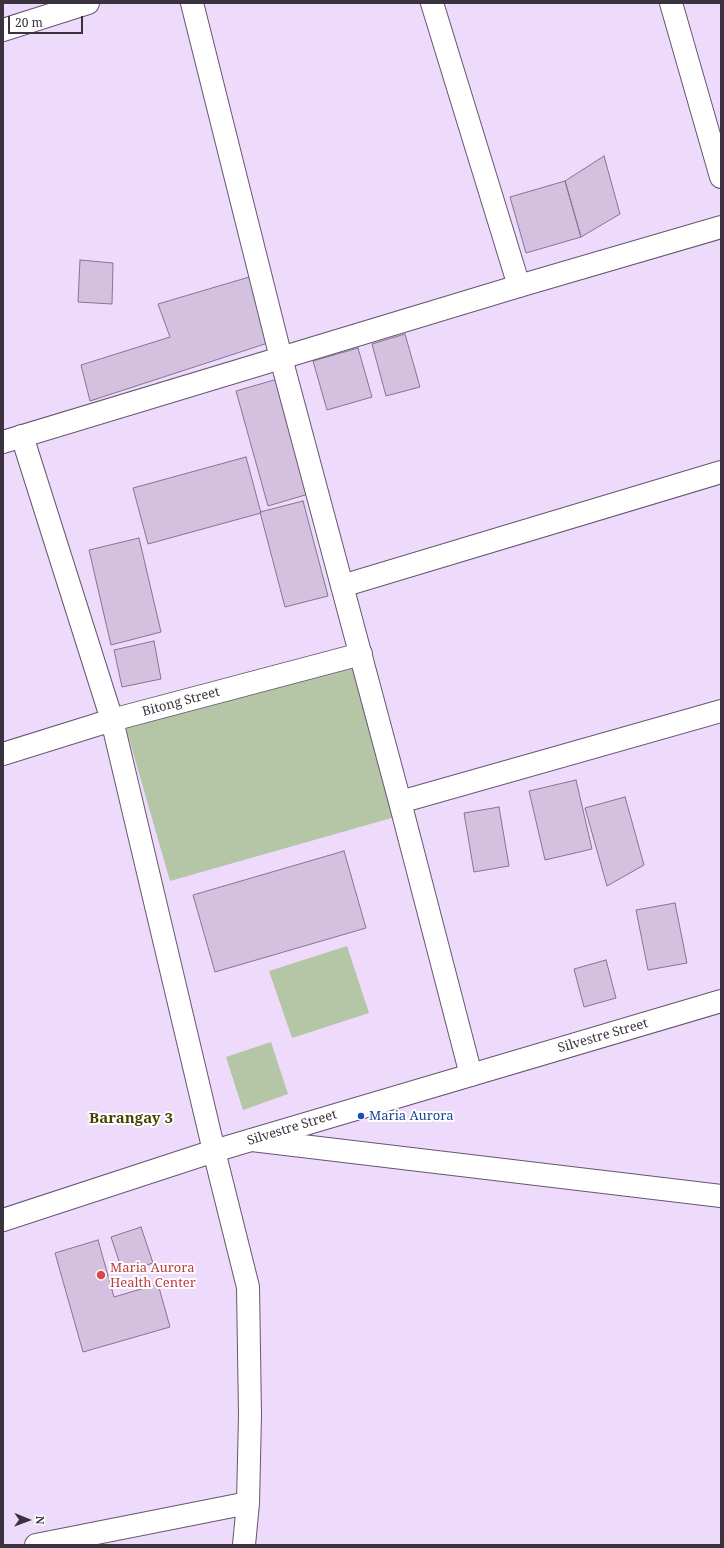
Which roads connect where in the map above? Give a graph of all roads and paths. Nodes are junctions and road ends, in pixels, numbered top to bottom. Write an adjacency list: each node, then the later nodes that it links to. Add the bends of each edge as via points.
1 (88, 3): 5 (street)
2 (192, 3): 9 (street)
3 (432, 3): 8 (street)
4 (670, 3): 6 (street)
5 (3, 30)
6 (721, 177)
7 (721, 227): 8 (street)
8 (519, 286): 9 (street)
9 (282, 358): 10 (street); 12 (street)
10 (12, 439): 15 (street)
11 (721, 472): 12 (street)
12 (342, 586): 13 (street)
13 (361, 654): 15 (street, Bitong Street); 17 (street)
14 (721, 711): 17 (street)
15 (112, 720): 16 (street, Bitong Street); 21 (street)
16 (3, 754)
17 (400, 802): 19 (street)
18 (721, 1001): 19 (street, Silvestre Street)
19 (471, 1075): 20 (street, Silvestre Street)
20 (252, 1140): 21 (street, Silvestre Street); 22 (street)
21 (214, 1151): 23 (street, Silvestre Street); 24 (street, via 248,1286)
22 (721, 1196)
23 (3, 1220)
24 (248, 1503): 25 (street); 26 (street)
25 (36, 1545)
26 (244, 1545)

